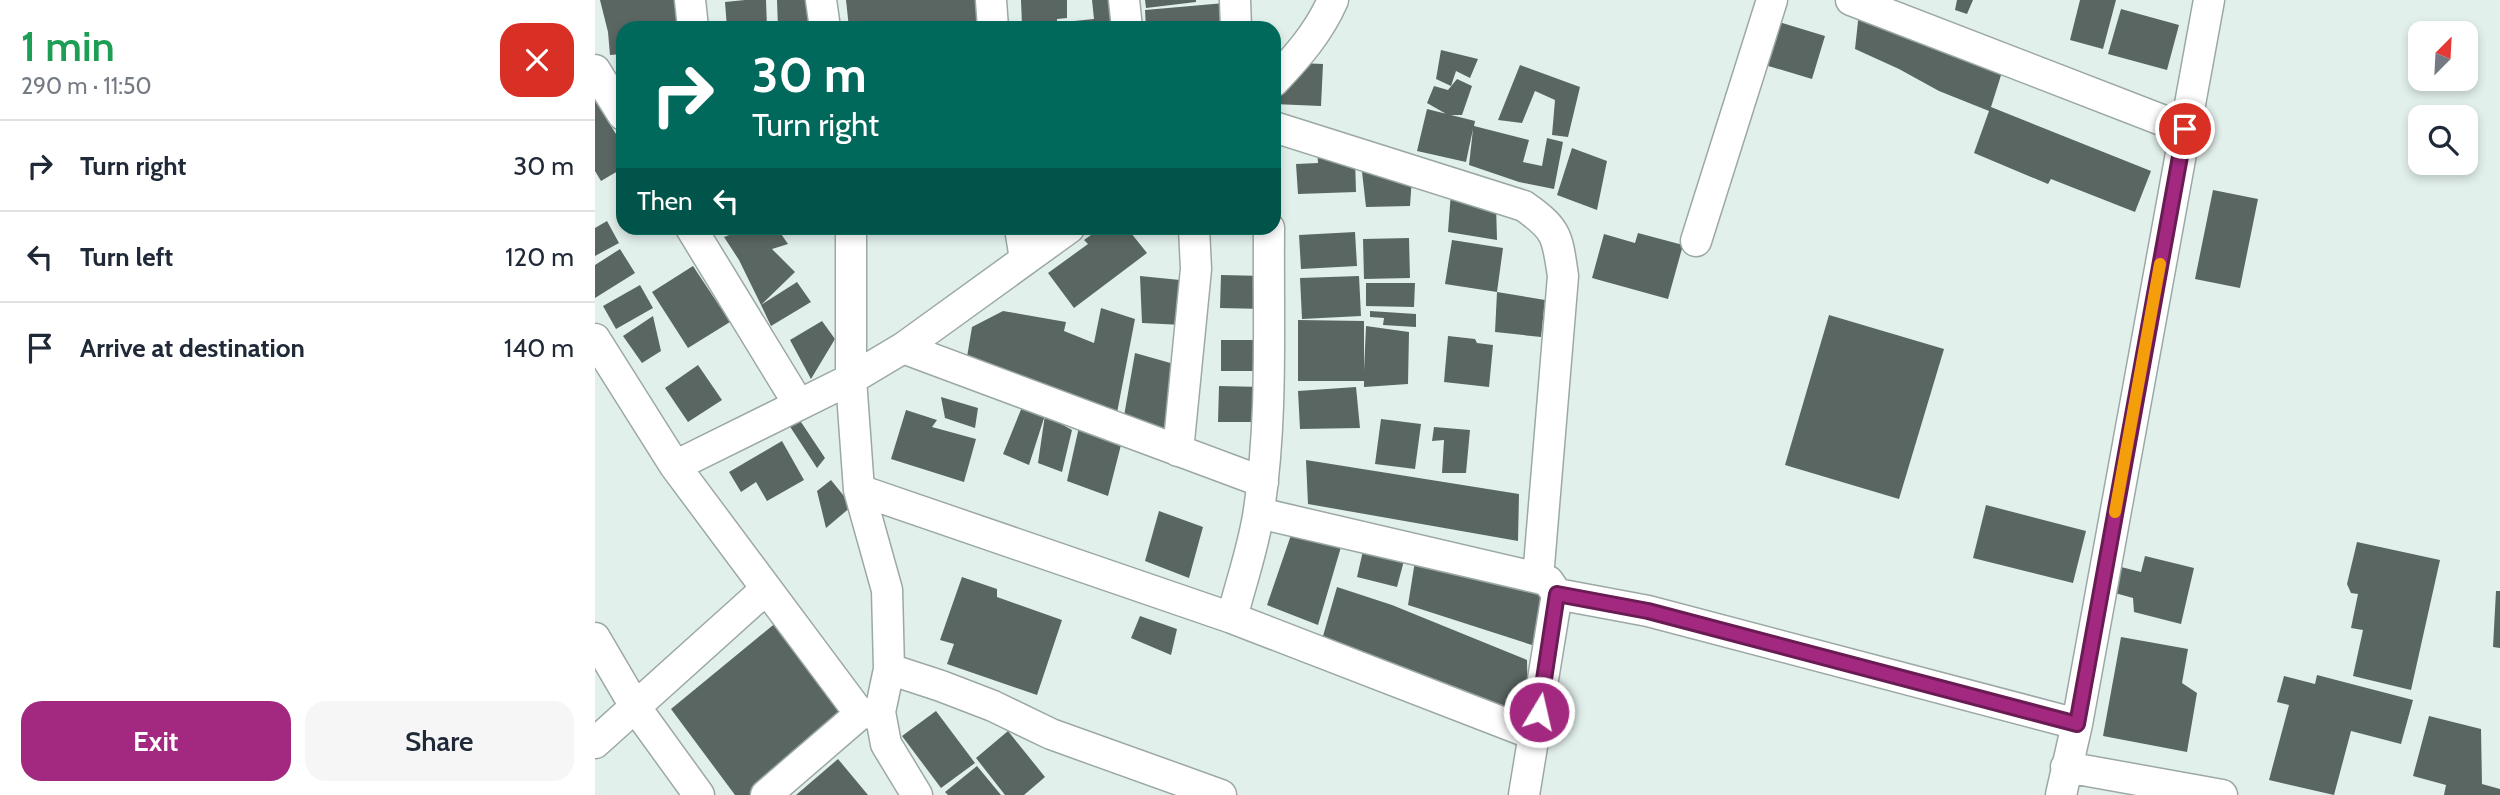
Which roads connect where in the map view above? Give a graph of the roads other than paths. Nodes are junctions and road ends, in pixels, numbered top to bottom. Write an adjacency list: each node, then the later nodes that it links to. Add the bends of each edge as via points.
1 (690, 0): 10 (street)
2 (821, 0): 11 (street)
3 (992, 0): 12 (street)
4 (1124, 0): 13 (street)
5 (1235, 0): 14 (street)
6 (1333, 0): 16 (street, via 1302,52)
7 (1772, 0): 26 (street)
8 (1851, 0): 19 (street)
9 (2209, 0): 19 (street)
10 (692, 21)
11 (824, 21)
12 (993, 21)
13 (1126, 21)
14 (1236, 21)
15 (595, 70): 17 (street)
16 (1281, 74)
17 (616, 98)
18 (1281, 129): 37 (street, via 1524,206 1546,221 1556,235 1563,276)
19 (2185, 129): 44 (street)
20 (695, 235): 31 (street)
21 (851, 235): 30 (street)
22 (1021, 235): 27 (street)
23 (1059, 235): 27 (street)
24 (1195, 235): 32 (street, via 1195,281)
25 (1269, 235): 34 (street)
26 (1696, 241)
27 (1025, 259): 29 (street)
28 (595, 339): 33 (street)
29 (903, 348): 30 (street); 32 (street)
30 (851, 379): 31 (street); 35 (street)
31 (798, 403): 33 (street)
32 (1178, 451): 34 (street)
33 (675, 466): 38 (street)
34 (1262, 482): 36 (street)
35 (859, 490): 39 (street); 41 (street, via 887,590)
36 (1259, 513): 37 (street); 39 (street)
37 (1547, 586): 44 (street); 45 (street)
38 (765, 590): 42 (street); 43 (street)
39 (1232, 618): 45 (street)
40 (595, 638): 42 (street)
41 (889, 670): 43 (street); 51 (street)
42 (636, 708): 46 (street); 48 (street)
43 (870, 713): 49 (street); 50 (street)
44 (2077, 724): 47 (street)
45 (1535, 735): 52 (street)
46 (595, 743)
47 (2064, 781): 53 (street)
48 (698, 795)
49 (767, 795)
50 (917, 795)
51 (1221, 795)
52 (1524, 795)
53 (2222, 795)

